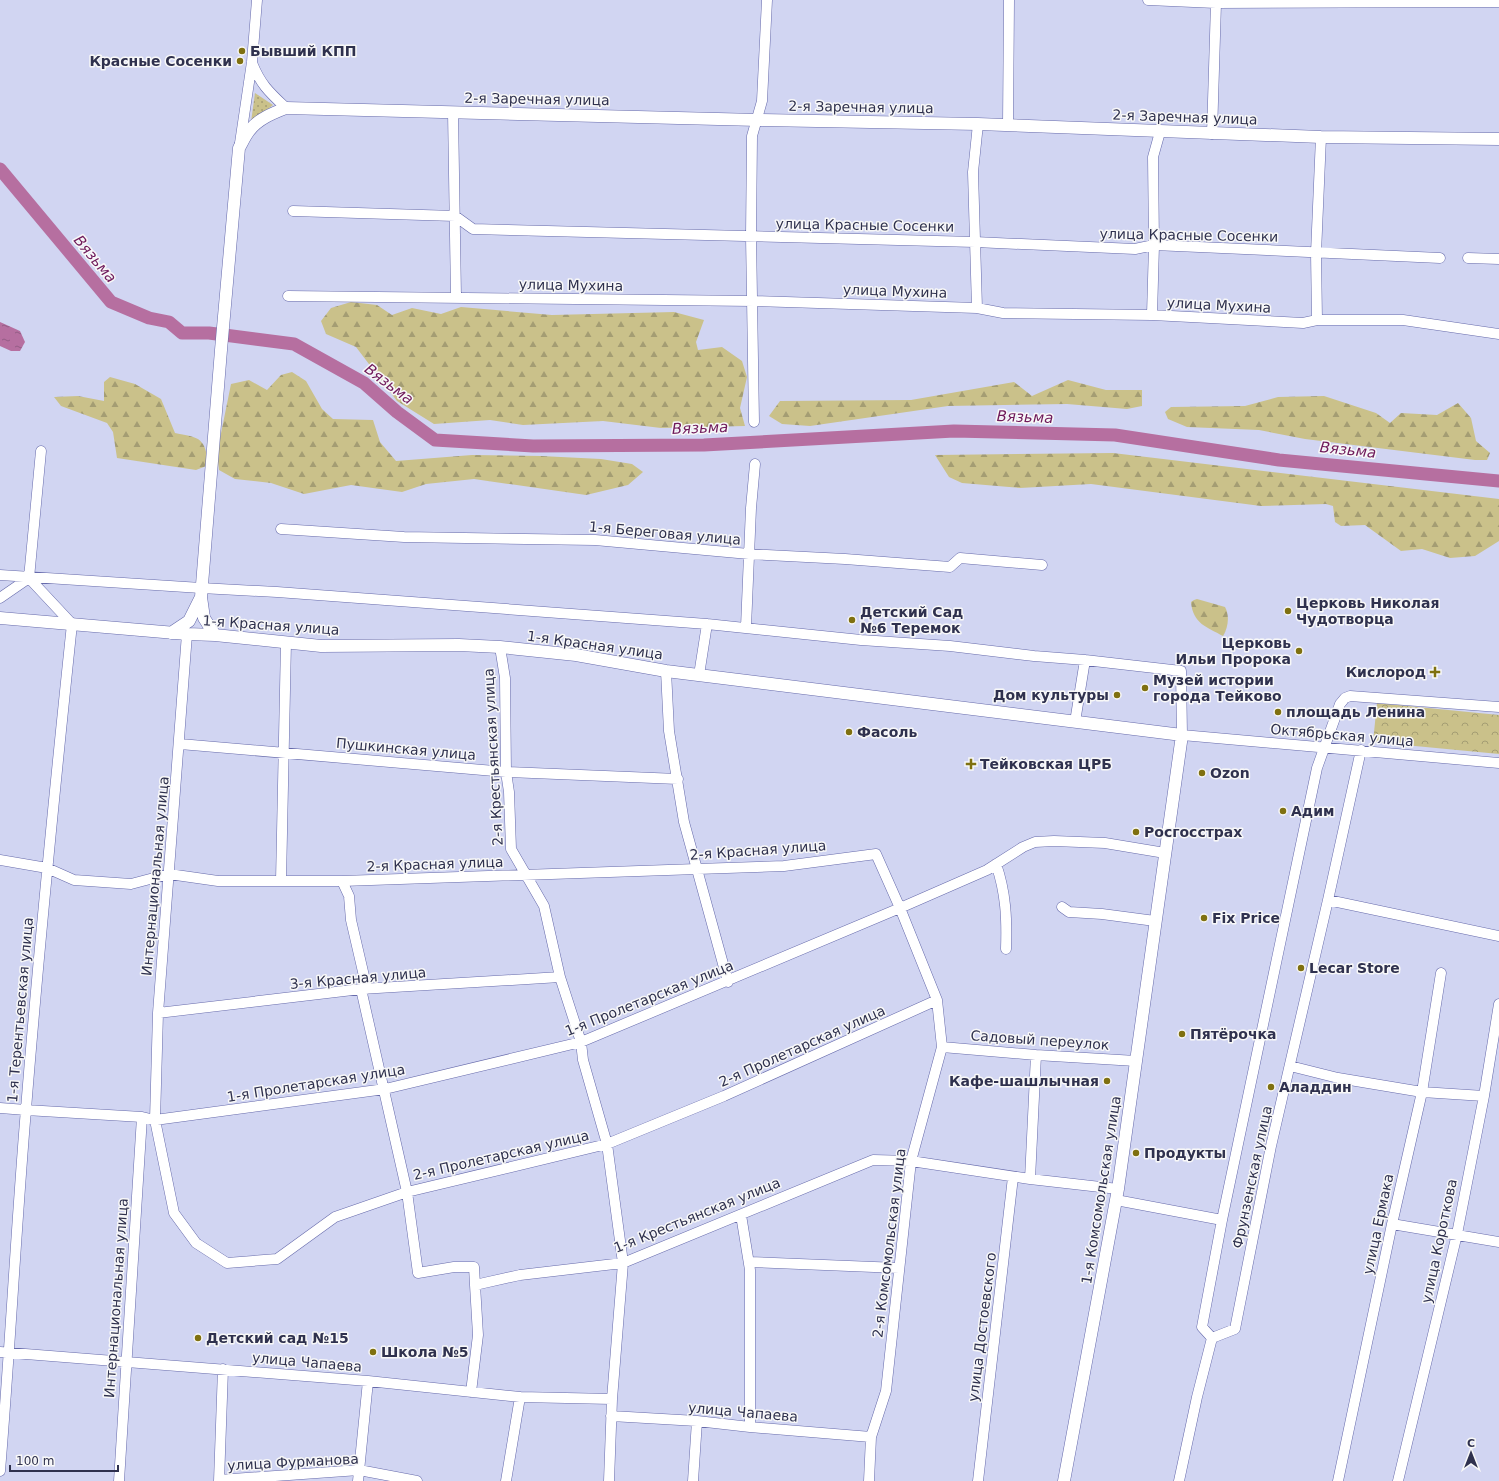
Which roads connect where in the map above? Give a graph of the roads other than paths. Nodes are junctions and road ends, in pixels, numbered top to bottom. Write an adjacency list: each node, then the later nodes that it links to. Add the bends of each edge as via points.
1 (257, 0): 7 (street)
2 (767, 0): 10 (street, via 762,101)
3 (1009, 0): 12 (street)
4 (1148, 0): 6 (street)
5 (1499, 2): 6 (street)
6 (1216, 3): 14 (street)
7 (252, 62): 8 (street, via 258,79); 17 (street)
8 (286, 108): 9 (main road, 2-я Заречная улица); 17 (main road, 2-я Заречная улица, via 260,121 249,131)
9 (453, 112): 10 (main road, 2-я Заречная улица); 19 (street)
10 (758, 120): 11 (main road, 2-я Заречная улица); 20 (street, via 752,136)
11 (978, 124): 12 (main road, 2-я Заречная улица); 21 (street, via 973,172)
12 (1008, 125): 13 (main road, 2-я Заречная улица)
13 (1160, 132): 14 (main road, 2-я Заречная улица); 22 (street, via 1153,157)
14 (1212, 134): 15 (main road, 2-я Заречная улица)
15 (1321, 137): 16 (main road, 2-я Заречная улица); 23 (street)
16 (1499, 140)
17 (239, 148): 42 (main road)
18 (293, 211): 19 (street)
19 (455, 216): 20 (street, улица Красные Сосенки, via 473,229); 28 (street)
20 (751, 236): 21 (street, улица Красные Сосенки); 29 (street)
21 (975, 242): 22 (street, улица Красные Сосенки, via 1135,249); 30 (street)
22 (1154, 245): 23 (street, улица Красные Сосенки); 31 (street)
23 (1316, 253): 24 (street, улица Красные Сосенки); 32 (street)
24 (1440, 258)
25 (1468, 258): 26 (street)
26 (1499, 259)
27 (288, 296): 28 (street, улица Мухина)
28 (456, 297): 29 (street, улица Мухина)
29 (753, 301): 30 (street, улица Мухина); 34 (street)
30 (977, 308): 31 (street, улица Мухина, via 1003,313)
31 (1152, 315): 32 (street, улица Мухина, via 1303,324)
32 (1317, 320): 33 (street, улица Мухина, via 1403,320)
33 (1499, 334)
34 (754, 422)
35 (41, 451): 41 (street)
36 (755, 464): 38 (street)
37 (281, 529): 38 (street, 1-я Береговая улица, via 404,537 595,540)
38 (749, 554): 39 (street, 1-я Береговая улица, via 950,566 960,558); 47 (street)
39 (1042, 565)
40 (0, 575): 41 (street)
41 (29, 578): 42 (street); 43 (street); 45 (street)
42 (201, 593): 46 (street, via 277,592); 48 (main road, via 189,621); 50 (main road, via 204,618)
43 (0, 598)
44 (0, 618): 45 (main road, 1-я Красная улица)
45 (72, 624): 48 (main road, 1-я Красная улица); 70 (street, 1-я Терентьевская улица)
46 (707, 624): 47 (street); 55 (street)
47 (746, 627): 53 (street)
48 (171, 633): 49 (main road, 1-я Красная улица)
49 (187, 634): 50 (main road, 1-я Красная улица); 59 (street, Интернациональная улица)
50 (215, 635): 51 (main road, 1-я Красная улица)
51 (286, 642): 52 (main road, 1-я Красная улица, via 321,646); 62 (street)
52 (500, 647): 54 (main road, 1-я Красная улица, via 576,655); 64 (street, 2-я Крестьянская улица, via 505,678)
53 (1085, 660): 57 (street); 58 (street, via 1181,671)
54 (666, 671): 55 (main road, 1-я Красная улица); 65 (street, via 669,731)
55 (699, 675): 57 (main road, 1-я Красная улица)
56 (1499, 707): 60 (street, via 1350,696 1340,704)
57 (1075, 722): 58 (main road, 1-я Красная улица)
58 (1182, 735): 60 (street, Октябрьская улица); 66 (main road, 1-я Комсомольская улица)
59 (180, 744): 62 (street, Пушкинская улица); 72 (street, Интернациональная улица)
60 (1325, 749): 61 (street, Октябрьская улица); 108 (street, Фрунзенская улица, via 1317,768)
61 (1361, 750): 63 (street, Октябрьская улица); 76 (street, Фрунзенская улица)
62 (284, 753): 64 (street, Пушкинская улица); 75 (street)
63 (1499, 763)
64 (506, 772): 65 (street, Пушкинская улица); 73 (street, 2-я Крестьянская улица, via 511,849)
65 (678, 779): 71 (street, via 684,822)
66 (1165, 853): 69 (street, 1-я Пролетарская улица, via 1106,843 1035,842); 79 (main road, 1-я Комсомольская улица)
67 (876, 854): 71 (street, 2-я Красная улица, via 784,866); 78 (street, 2-я Комсомольская улица)
68 (0, 860): 70 (street, 2-я Красная улица)
69 (996, 864): 78 (street, 1-я Пролетарская улица); 81 (street, via 1002,881 1007,915)
70 (47, 868): 72 (street, 2-я Красная улица, via 74,880 130,884); 98 (street, 1-я Терентьевская улица)
71 (697, 869): 73 (street, 2-я Красная улица); 84 (street)
72 (169, 874): 75 (street, 2-я Красная улица, via 218,881); 88 (street, Интернациональная улица)
73 (525, 876): 74 (street, 2-я Красная улица); 83 (street, 2-я Крестьянская улица, via 544,906)
74 (342, 880): 75 (street, 2-я Красная улица); 85 (street, via 349,896)
75 (281, 881)
76 (1328, 900): 80 (street); 93 (street, Фрунзенская улица)
77 (1062, 907): 79 (street, via 1069,912)
78 (900, 908): 84 (street, 1-я Пролетарская улица); 86 (street, 2-я Комсомольская улица)
79 (1155, 921): 92 (main road, 1-я Комсомольская улица)
80 (1499, 936)
81 (1006, 949)
82 (1441, 973): 95 (street, улица Ермака)
83 (560, 977): 85 (street, 3-я Красная улица); 89 (street, 2-я Крестьянская улица)
84 (728, 982): 89 (street, 1-я Пролетарская улица)
85 (364, 989): 88 (street, 3-я Красная улица); 94 (street)
86 (937, 1000): 90 (street, 2-я Комсомольская улица); 101 (street, 2-я Пролетарская улица, via 731,1093)
87 (1499, 1004): 96 (street, улица Короткова)
88 (158, 1013): 100 (street, Интернациональная улица)
89 (581, 1042): 94 (street, 1-я Пролетарская улица); 101 (street, 2-я Крестьянская улица, via 583,1060)
90 (942, 1047): 91 (street, Садовый переулок); 102 (street, 2-я Комсомольская улица)
91 (1036, 1055): 92 (street, Садовый переулок); 104 (street)
92 (1136, 1061): 106 (main road, 1-я Комсомольская улица)
93 (1290, 1066): 95 (street, via 1338,1078); 116 (street, Фрунзенская улица, via 1268,1160 1235,1329)
94 (385, 1089): 100 (street, 1-я Пролетарская улица); 105 (street)
95 (1422, 1092): 96 (street); 109 (street, улица Ермака)
96 (1484, 1096): 110 (street, улица Короткова)
97 (0, 1108): 98 (street, 1-я Пролетарская улица)
98 (26, 1110): 99 (street, 1-я Пролетарская улица); 117 (street, 1-я Терентьевская улица)
99 (142, 1117): 100 (street, 1-я Пролетарская улица); 118 (street, Интернациональная улица)
100 (155, 1120): 105 (street, 2-я Пролетарская улица, via 174,1213 196,1244 227,1263 277,1259 335,1217)
101 (607, 1144): 105 (street, 2-я Пролетарская улица); 113 (street, 2-я Крестьянская улица)
102 (911, 1161): 103 (street, 1-я Крестьянская улица); 107 (street, 1-я Крестьянская улица, via 873,1160); 114 (street, 2-я Комсомольская улица)
103 (1014, 1177): 104 (street, 1-я Крестьянская улица); 138 (street, улица Достоевского)
104 (1030, 1179): 106 (street, 1-я Крестьянская улица)
105 (407, 1192): 115 (street, via 418,1273 454,1267 474,1267)
106 (1117, 1194): 108 (street, 1-я Крестьянская улица); 139 (main road, 1-я Комсомольская улица)
107 (741, 1215): 112 (street); 113 (street, 1-я Крестьянская улица)
108 (1222, 1220): 116 (street, Фрунзенская улица, via 1202,1326)
109 (1392, 1224): 110 (street); 141 (street, улица Ермака)
110 (1456, 1234): 111 (street); 142 (street, улица Короткова)
111 (1499, 1242)
112 (749, 1262): 114 (street); 126 (street)
113 (623, 1263): 115 (street, 1-я Крестьянская улица, via 520,1275); 123 (street, 2-я Крестьянская улица)
114 (899, 1268): 127 (street, 2-я Комсомольская улица, via 886,1391)
115 (475, 1285): 121 (street, via 478,1335)
116 (1212, 1338): 140 (street)
117 (5, 1352): 118 (street, улица Чапаева); 129 (street, 1-я Терентьевская улица)
118 (126, 1361): 119 (street, улица Чапаева); 130 (street, Интернациональная улица)
119 (223, 1369): 120 (street, улица Чапаева); 131 (street)
120 (368, 1381): 121 (street, улица Чапаева); 128 (street)
121 (471, 1392): 122 (street, улица Чапаева)
122 (520, 1398): 123 (street, улица Чапаева); 134 (street)
123 (612, 1399): 124 (street, 2-я Крестьянская улица)
124 (611, 1416): 125 (street, улица Чапаева); 135 (street, 2-я Крестьянская улица)
125 (697, 1420): 126 (street, улица Чапаева); 136 (street)
126 (750, 1427): 127 (street, улица Чапаева)
127 (871, 1437): 137 (street, 2-я Комсомольская улица)
128 (358, 1470): 131 (street, улица Фурманова); 132 (street); 133 (street, улица Фурманова)
129 (0, 1471)
130 (119, 1481)
131 (219, 1481)
132 (358, 1481)
133 (417, 1481)
134 (506, 1481)
135 (609, 1481)
136 (693, 1481)
137 (870, 1481)
138 (978, 1481)
139 (1064, 1481)
140 (1179, 1481)
141 (1338, 1481)
142 (1398, 1481)

